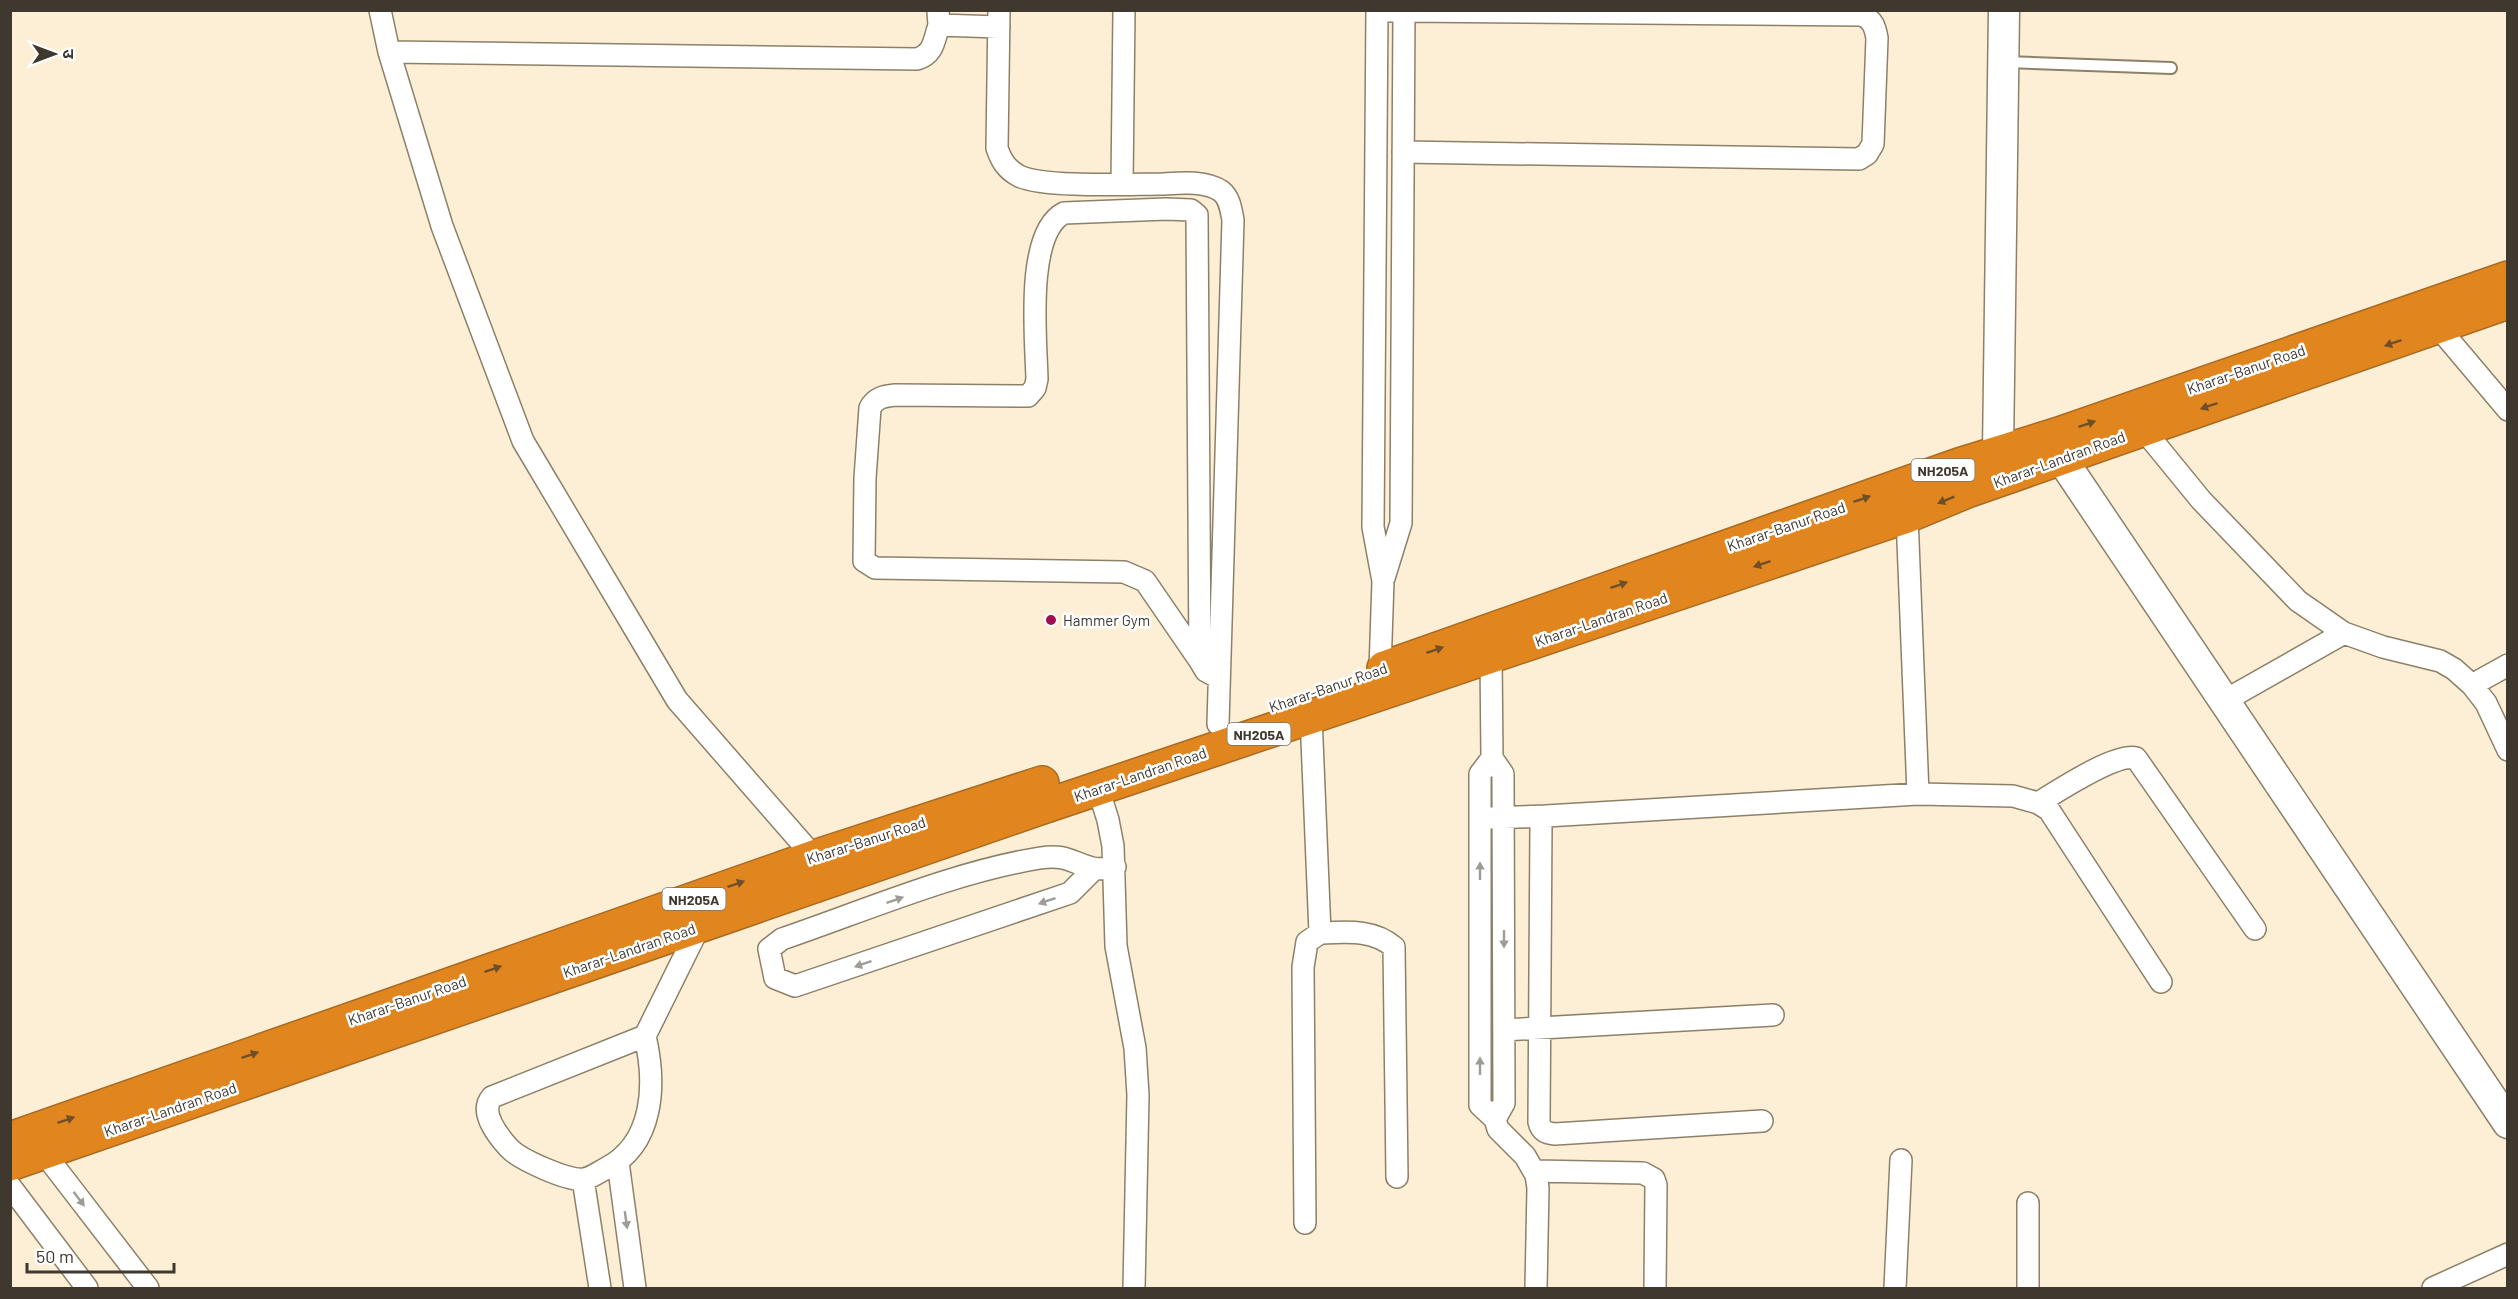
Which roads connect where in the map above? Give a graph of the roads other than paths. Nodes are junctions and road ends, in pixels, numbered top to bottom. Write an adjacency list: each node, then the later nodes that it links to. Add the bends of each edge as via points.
1 (380, 10): 8 (street)
2 (1124, 10): 12 (street)
3 (1377, 10): 21 (street, via 1373,526)
4 (2004, 10): 9 (street)
5 (1394, 11): 11 (street); 11 (street, via 1862,15 1875,27 1877,38 1873,144 1868,154 1859,159)
6 (938, 18): 7 (street); 8 (street, via 931,51 917,59)
7 (999, 19): 12 (street, via 997,148 1001,162 1019,176 1042,182)
8 (389, 52): 42 (street, via 442,225 523,441 677,700)
9 (2003, 62): 10 (lane); 19 (street)
10 (2171, 68)
11 (1403, 152): 21 (street, via 1401,523)
12 (1122, 184): 27 (street, via 1189,183 1221,192 1230,203 1233,220)
13 (2508, 278): 18 (highway, Kharar-Banur Road / NH205A, one-way to 13)
14 (2508, 302): 15 (highway, Kharar-Landran Road / NH205A)
15 (2438, 327): 16 (street); 17 (highway, Kharar-Landran Road / NH205A, one-way to 17)
16 (2508, 410)
17 (2143, 429): 18 (highway, Kharar-Landran Road / NH205A); 22 (street, via 2201,500 2272,576 2298,602)
18 (2057, 447): 19 (highway, Kharar-Landran Road / NH205A); 30 (street)
19 (2001, 465): 20 (highway, Kharar-Landran Road / NH205A, one-way to 20); 26 (highway, Kharar-Banur Road / NH205A, one-way to 19)
20 (1907, 516): 23 (highway, Kharar-Landran Road / NH205A, one-way to 23); 36 (street)
21 (1383, 581): 26 (street)
22 (2344, 633): 28 (street, via 2439,661); 30 (street)
23 (1491, 656): 29 (highway, Kharar-Landran Road / NH205A); 34 (street)
24 (1200, 662): 24 (street, via 1144,581 1124,572 875,568 864,561 865,478 872,404 895,395 1032,393 1037,379 1035,288 1039,259 1048,228 1054,218 1064,213 1182,210 1195,212 1198,219); 27 (street, via 1206,671)
25 (2508, 665): 28 (street)
26 (1380, 669): 29 (highway, Kharar-Banur Road / NH205A)
27 (1219, 678): 32 (street)
28 (2472, 685): 33 (street, via 2496,720)
29 (1347, 693): 31 (highway, Kharar-Landran Road / NH205A); 32 (highway, Kharar-Banur Road / NH205A)
30 (2224, 701): 53 (street)
31 (1311, 716): 35 (highway, Kharar-Landran Road / NH205A); 45 (street)
32 (1218, 724): 42 (highway, Kharar-Banur Road / NH205A)
33 (2508, 750)
34 (1492, 758): 39 (street, via 1503,774); 40 (street, via 1480,774)
35 (1098, 788): 41 (street, via 1108,820); 42 (highway, Kharar-Landran Road / NH205A)
36 (1918, 794): 37 (street, via 1994,794); 38 (street)
37 (2038, 803): 44 (street, via 2099,768 2122,758 2136,758); 46 (street, via 2049,810)
38 (1546, 816): 39 (street); 48 (street, via 1541,824)
39 (1504, 817): 40 (street); 49 (street, one-way to 49)
40 (1480, 819): 51 (street, one-way to 40, via 1480,1105)
41 (1105, 868): 41 (street, one-way to 41, via 1070,893 795,986 776,978 770,961 769,950 782,939 987,870 1042,858 1068,858); 71 (street, via 1135,1048 1138,1095)
42 (819, 869): 43 (highway, Kharar-Landran Road / NH205A); 54 (highway, Kharar-Banur Road / NH205A, one-way to 42)
43 (700, 925): 50 (street); 55 (highway, Kharar-Landran Road / NH205A)
44 (2254, 929)
45 (1320, 933): 60 (street, via 1370,934 1394,947); 64 (street, via 1307,942 1303,967)
46 (2161, 982)
47 (1773, 1014): 48 (street)
48 (1540, 1027): 49 (street); 52 (street, via 1539,1122 1547,1133)
49 (1504, 1030): 51 (street, via 1504,1103)
50 (645, 1036): 57 (street, via 651,1064 651,1098 640,1134); 61 (street, via 487,1102 489,1119 510,1149 550,1172)
51 (1495, 1119): 59 (street)
52 (1762, 1121)
53 (2508, 1123)
54 (10, 1139)
55 (44, 1153): 58 (highway, Kharar-Landran Road / NH205A); 68 (street, one-way to 68)
56 (1901, 1160): 74 (street)
57 (618, 1162): 61 (street); 70 (street, one-way to 70)
58 (10, 1164)
59 (1534, 1171): 72 (street, via 1538,1188); 73 (street, via 1642,1173 1654,1179)
60 (1397, 1178)
61 (583, 1179): 69 (street)
62 (10, 1186): 67 (street)
63 (2028, 1203): 75 (street)
64 (1305, 1223)
65 (2508, 1254): 66 (street)
66 (2439, 1287)
67 (87, 1288)
68 (148, 1288)
69 (600, 1288)
70 (635, 1288)
71 (1134, 1288)
72 (1536, 1288)
73 (1655, 1288)
74 (1895, 1288)
75 (2028, 1288)

